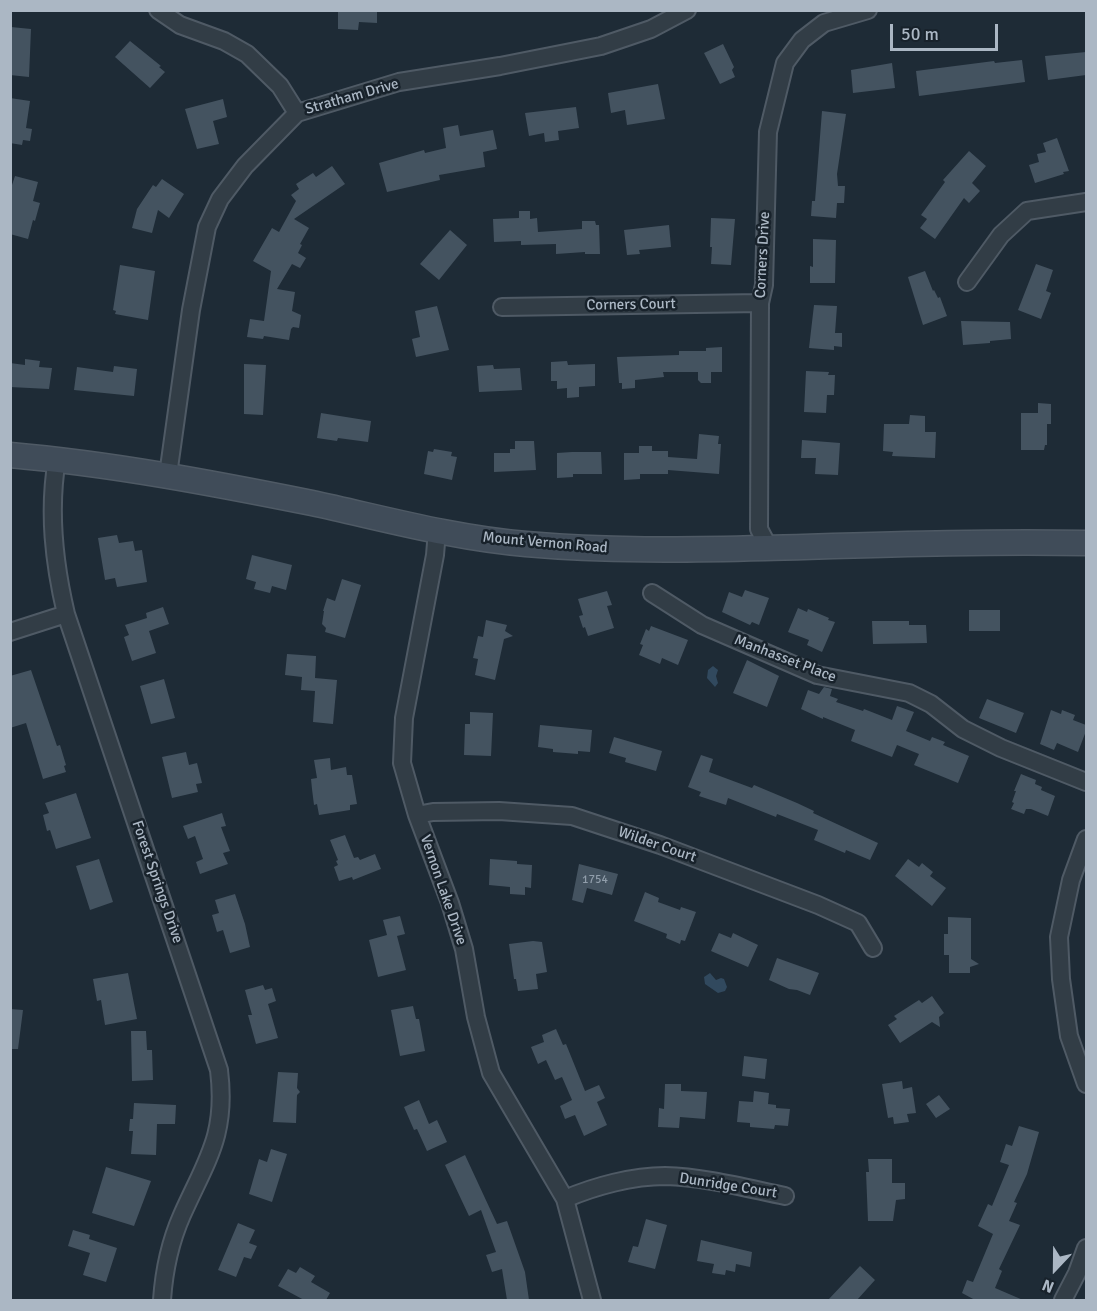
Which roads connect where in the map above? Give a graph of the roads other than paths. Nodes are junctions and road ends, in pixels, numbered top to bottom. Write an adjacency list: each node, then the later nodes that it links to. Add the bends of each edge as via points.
1 (158, 10): 4 (street, via 247,54 280,86)
2 (687, 10): 4 (street, Stratham Drive, via 651,29 602,46 399,82)
3 (868, 10): 7 (street, Corners Drive, via 824,23 802,40 785,63 768,132 764,285)
4 (297, 113): 11 (street, Stratham Drive, via 245,166 220,199 207,227 190,310)
5 (1086, 202): 6 (street, via 1027,211 1001,235)
6 (967, 282)
7 (760, 303): 8 (street, Corners Court); 14 (street, Corners Drive, via 759,529)
8 (502, 307)
9 (10, 455): 10 (main road, Mount Vernon Road)
10 (57, 459): 11 (main road, Mount Vernon Road); 16 (street, Forest Springs Drive, via 53,544)
11 (168, 476): 12 (main road, Mount Vernon Road)
12 (438, 531): 14 (main road, Mount Vernon Road, via 524,544 646,550); 19 (street, Vernon Lake Drive, via 404,718 402,763)
13 (1086, 543): 14 (main road, Mount Vernon Road)
14 (769, 548)
15 (652, 593): 18 (street, Manhasset Place, via 702,626 817,675 909,693 931,704 963,729)
16 (66, 614): 17 (street); 26 (street, Forest Springs Drive, via 219,1070 222,1095 216,1142 170,1248)
17 (10, 632)
18 (1086, 782)
19 (417, 815): 21 (street, Wilder Court, via 499,811 572,816 818,905 858,923); 24 (street, Vernon Lake Drive, via 464,949 491,1073)
20 (1086, 839): 22 (street, via 1071,880 1059,937 1069,1036)
21 (873, 948)
22 (1086, 1084)
23 (785, 1196): 24 (street, Dunridge Court, via 664,1176 581,1192)
24 (566, 1199): 27 (street, Vernon Lake Drive)
25 (1086, 1248): 28 (street)
26 (162, 1300)
27 (592, 1300)
28 (1063, 1300)

